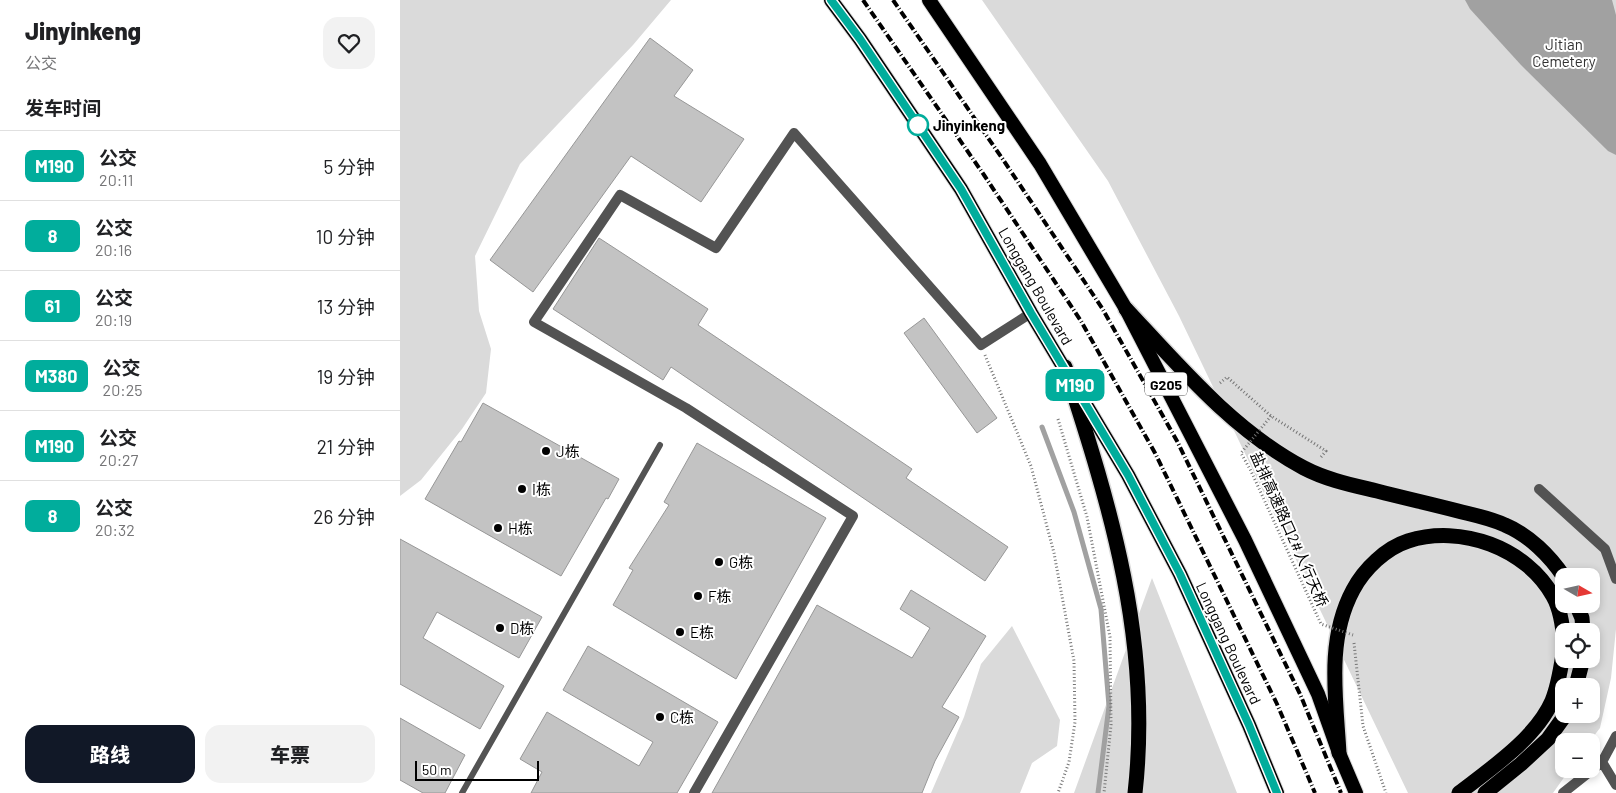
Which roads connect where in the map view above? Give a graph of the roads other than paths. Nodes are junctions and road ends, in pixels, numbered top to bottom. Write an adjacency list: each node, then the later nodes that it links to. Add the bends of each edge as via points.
1 (831, 0): 4 (highway, Longgang Boulevard, via 961,189)
2 (929, 0): 3 (highway, G205, via 1040,164)
3 (1126, 310): 8 (highway, via 1244,428 1284,456 1336,481 1506,525 1530,540); 14 (highway, G205, via 1245,540 1318,694)
4 (1031, 313): 5 (highway, Longgang Boulevard); 19 (street, via 982,345 794,133 716,248 620,195 534,322 686,408 853,516)
5 (1065, 367): 20 (highway, via 1110,512 1134,635 1140,703); 21 (highway, Longgang Boulevard, via 1128,475 1180,574)
6 (660, 445): 18 (lane)
7 (1539, 489): 9 (street, via 1605,549)
8 (1558, 568)
9 (1616, 579)
10 (1562, 623): 14 (highway, via 1553,596 1537,574 1517,557 1496,546 1473,539 1429,536 1387,551 1353,589 1336,639 1334,662)
11 (1561, 668): 17 (highway, via 1551,702 1537,726)
12 (1560, 723): 23 (highway, via 1548,739)
13 (1616, 736): 15 (street)
14 (1340, 753): 22 (highway, G205)
15 (1602, 762): 16 (street); 24 (street)
16 (1616, 785)
17 (1463, 790)
18 (462, 793)
19 (694, 793)
20 (1136, 793)
21 (1277, 793)
22 (1356, 793)
23 (1485, 793)
24 (1563, 793)

